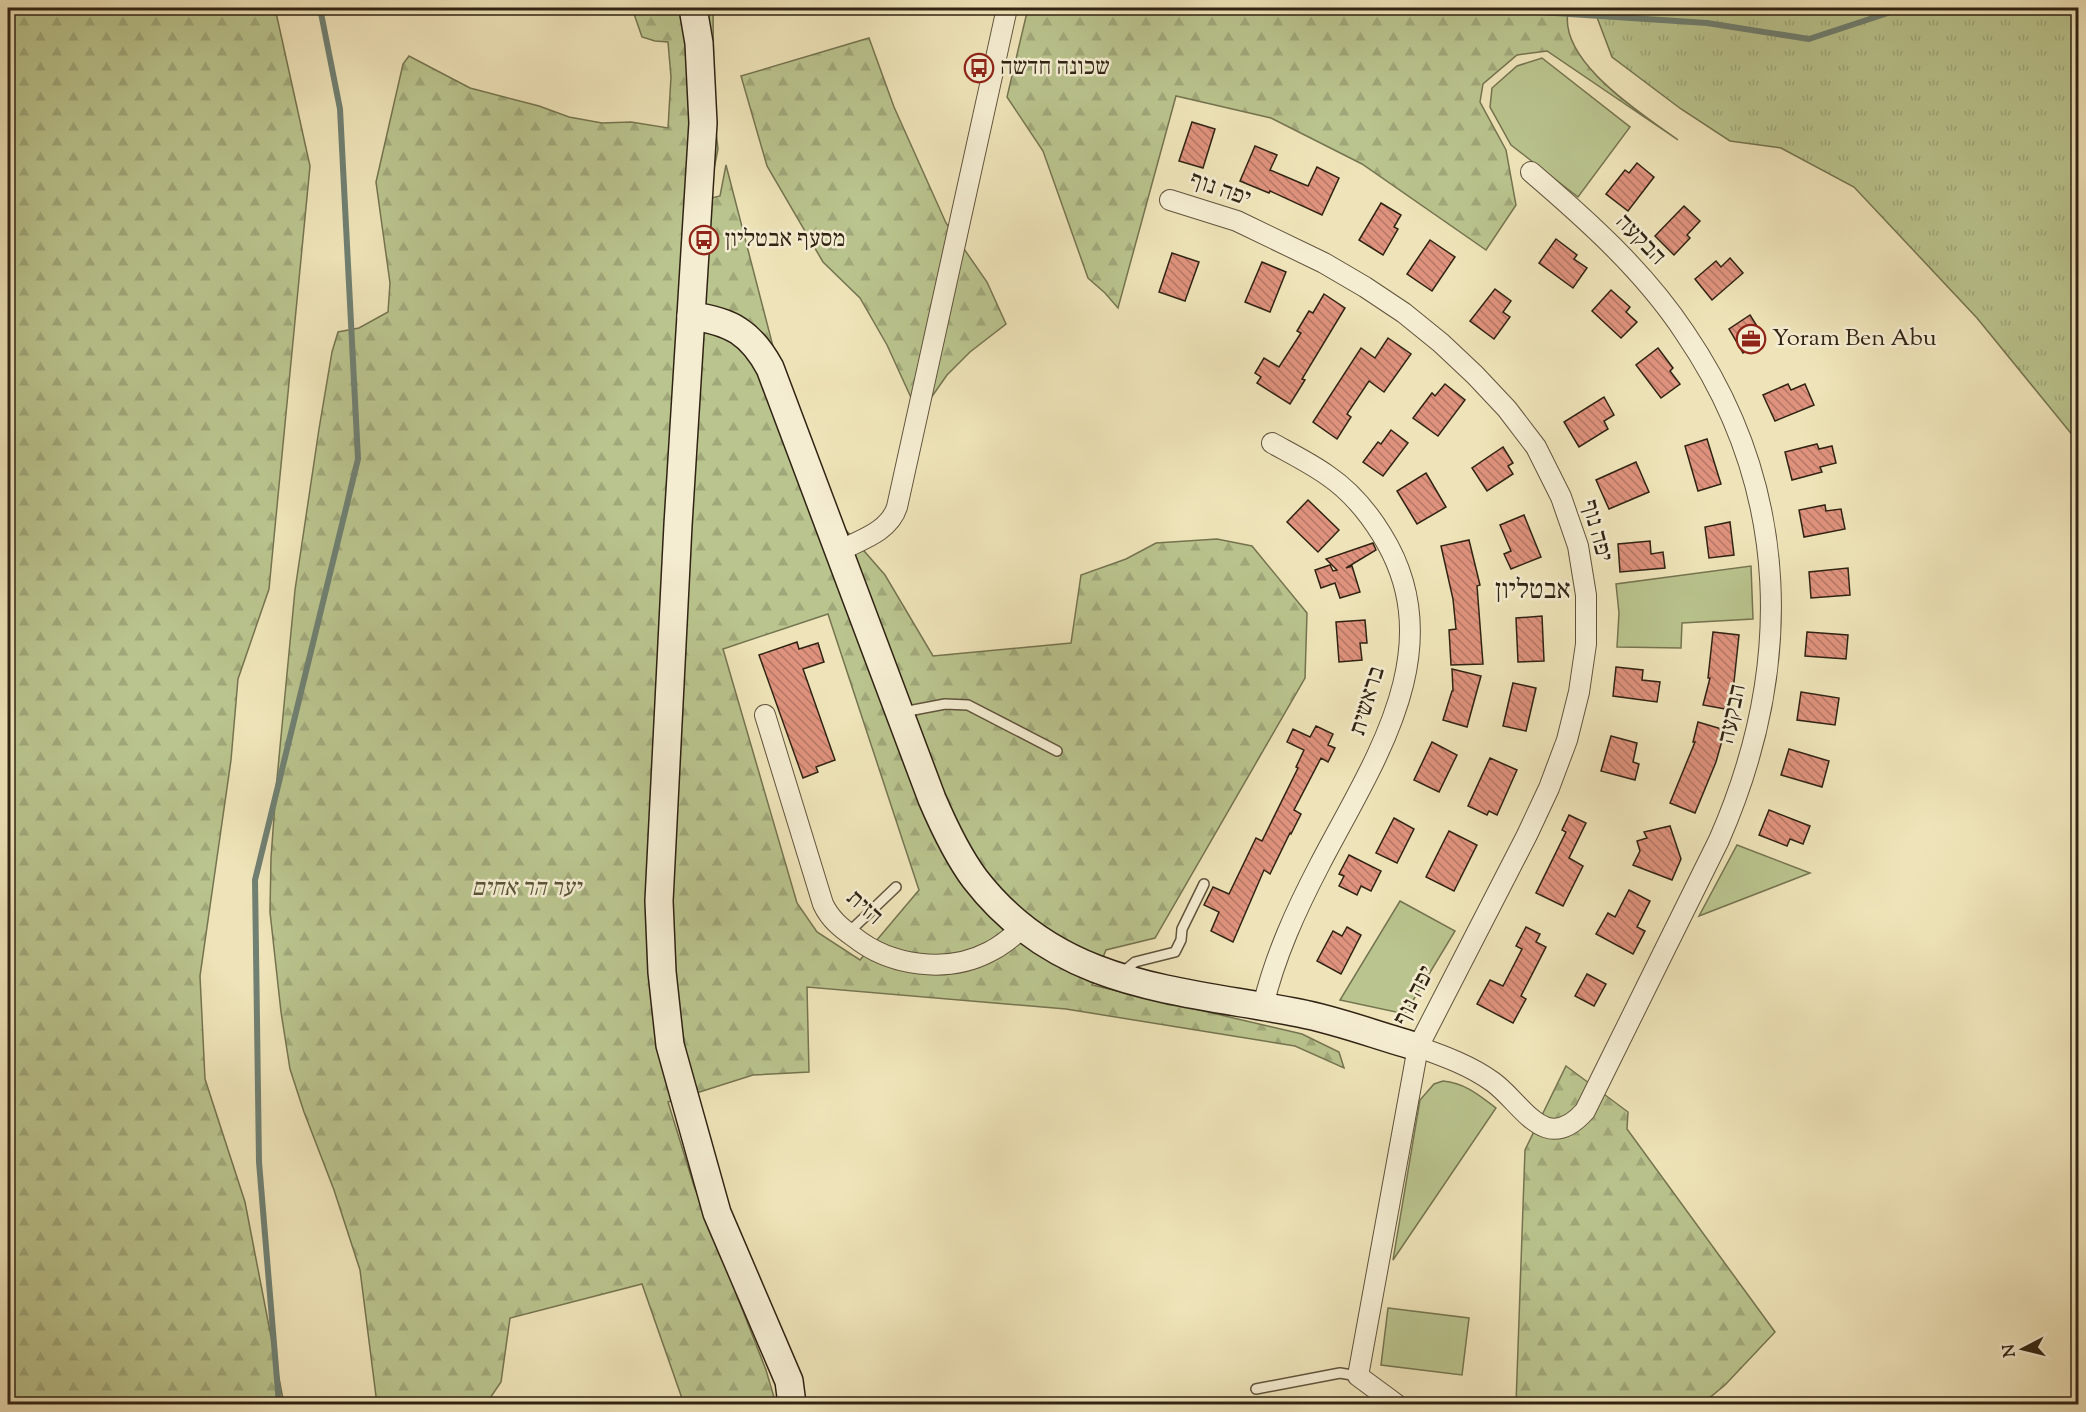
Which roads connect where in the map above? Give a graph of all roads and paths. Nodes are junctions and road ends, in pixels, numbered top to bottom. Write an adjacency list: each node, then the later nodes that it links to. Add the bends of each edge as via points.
1 (693, 8): 5 (main road, via 703,123)
2 (1007, 8): 7 (street, via 897,507 884,528)
3 (1531, 172): 17 (street, הבקעה, via 1650,287 1685,331 1739,430 1757,487 1767,549 1768,664 1756,737 1734,806 1578,1119 1554,1129 1535,1123 1487,1078)
4 (1170, 200): 17 (street, יפה נוף, via 1238,221 1324,263 1404,313 1441,343 1507,409 1536,447 1561,497 1578,546 1586,595 1586,644 1580,692 1567,740 1527,835)
5 (691, 316): 7 (main road, via 735,328 763,355); 20 (main road, via 659,901 662,972 670,1045 717,1213 789,1381)
6 (1272, 443): 16 (street, בראשית, via 1328,475 1368,513 1394,554 1407,598 1410,644 1402,691 1387,737 1293,920 1270,976)
7 (839, 551): 8 (main road)
8 (899, 712): 10 (lane, via 945,704 968,705); 13 (main road, via 951,842 975,878)
9 (765, 714): 14 (street, הזית, via 824,907)
10 (1057, 751)
11 (1204, 884): 15 (lane, via 1175,952 1136,962)
12 (896, 887): 14 (lane)
13 (1022, 927): 14 (street, הזית, via 988,953 941,965 888,957); 15 (main road, via 1063,955)
14 (848, 933)
15 (1118, 977): 16 (main road)
16 (1263, 1006): 17 (main road, via 1337,1022)
17 (1418, 1047): 18 (street, יפה נוף)
18 (1358, 1376): 19 (lane, via 1340,1373); 21 (street)
19 (1256, 1389)
20 (792, 1404)
21 (1396, 1404)

